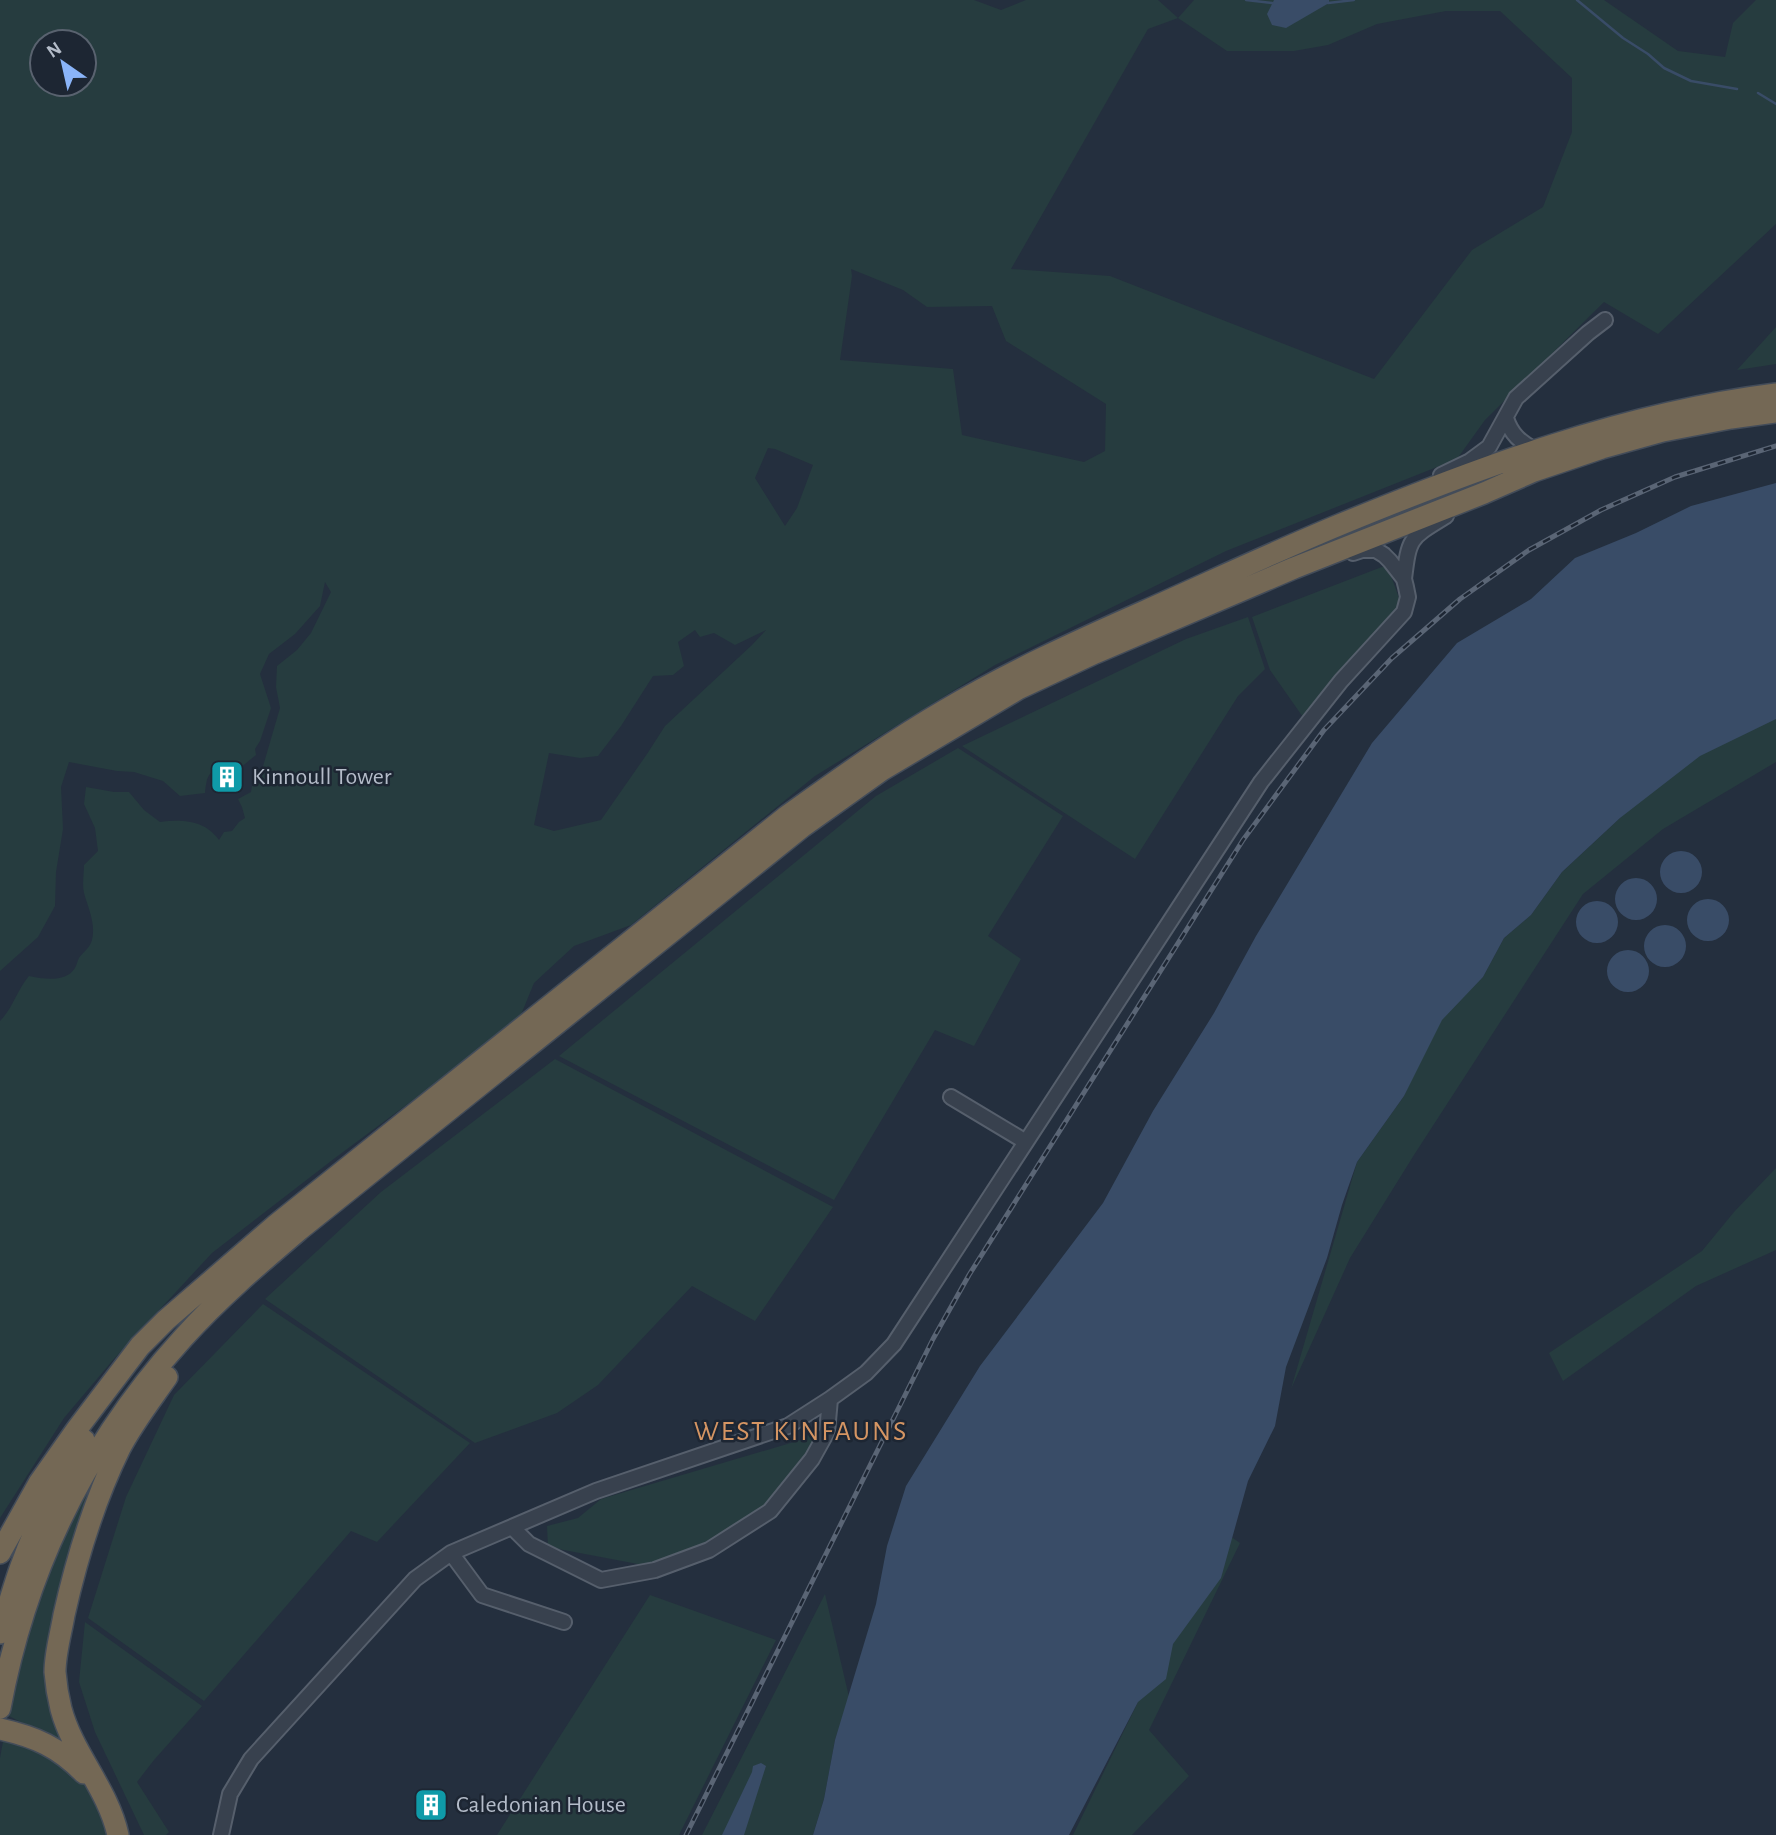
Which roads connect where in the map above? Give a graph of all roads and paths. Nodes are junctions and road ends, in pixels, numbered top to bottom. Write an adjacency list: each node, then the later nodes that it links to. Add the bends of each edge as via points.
1 (1605, 320): 4 (street, via 1516,398)
2 (1776, 394): 5 (highway, via 1726,400)
3 (1776, 412): 6 (highway, via 1663,431 1601,448)
4 (1506, 418): 5 (street, via 1514,435); 7 (street, via 1480,455 1390,498)
5 (1535, 450): 7 (highway)
6 (1484, 493): 8 (highway); 9 (street, via 1419,532 1409,545)
7 (1369, 513): 13 (highway, via 1027,666 946,709 874,755 787,816)
8 (1294, 568): 9 (street, via 1371,549 1384,555); 12 (highway, via 1018,689 883,771 802,827)
9 (1404, 579): 11 (street, via 1408,597 1404,612 1341,681 1261,782)
10 (951, 1097): 11 (street)
11 (1026, 1142): 14 (street, via 894,1344 866,1373)
12 (267, 1257): 20 (highway, via 182,1338 104,1439 41,1562 15,1641); 23 (highway, via 187,1349 134,1424 106,1478 80,1549 57,1651 57,1693 69,1731)
13 (223, 1272): 16 (highway, via 140,1346 39,1483); 19 (highway, via 148,1350 85,1438 41,1517)
14 (830, 1399): 15 (street, via 788,1426 596,1491); 15 (street, via 827,1432 804,1469 770,1511 709,1550 654,1570 601,1580 529,1544)
15 (512, 1527): 17 (street)
16 (0, 1553)
17 (451, 1553): 18 (street, via 482,1595); 26 (street, via 415,1579 251,1759 230,1794)
18 (564, 1622)
19 (0, 1633)
20 (0, 1708)
21 (0, 1729): 22 (highway, via 26,1734 54,1748)
22 (86, 1776): 23 (highway); 24 (highway)
23 (112, 1812): 25 (highway)
24 (111, 1835)
25 (118, 1835)
26 (221, 1835)

